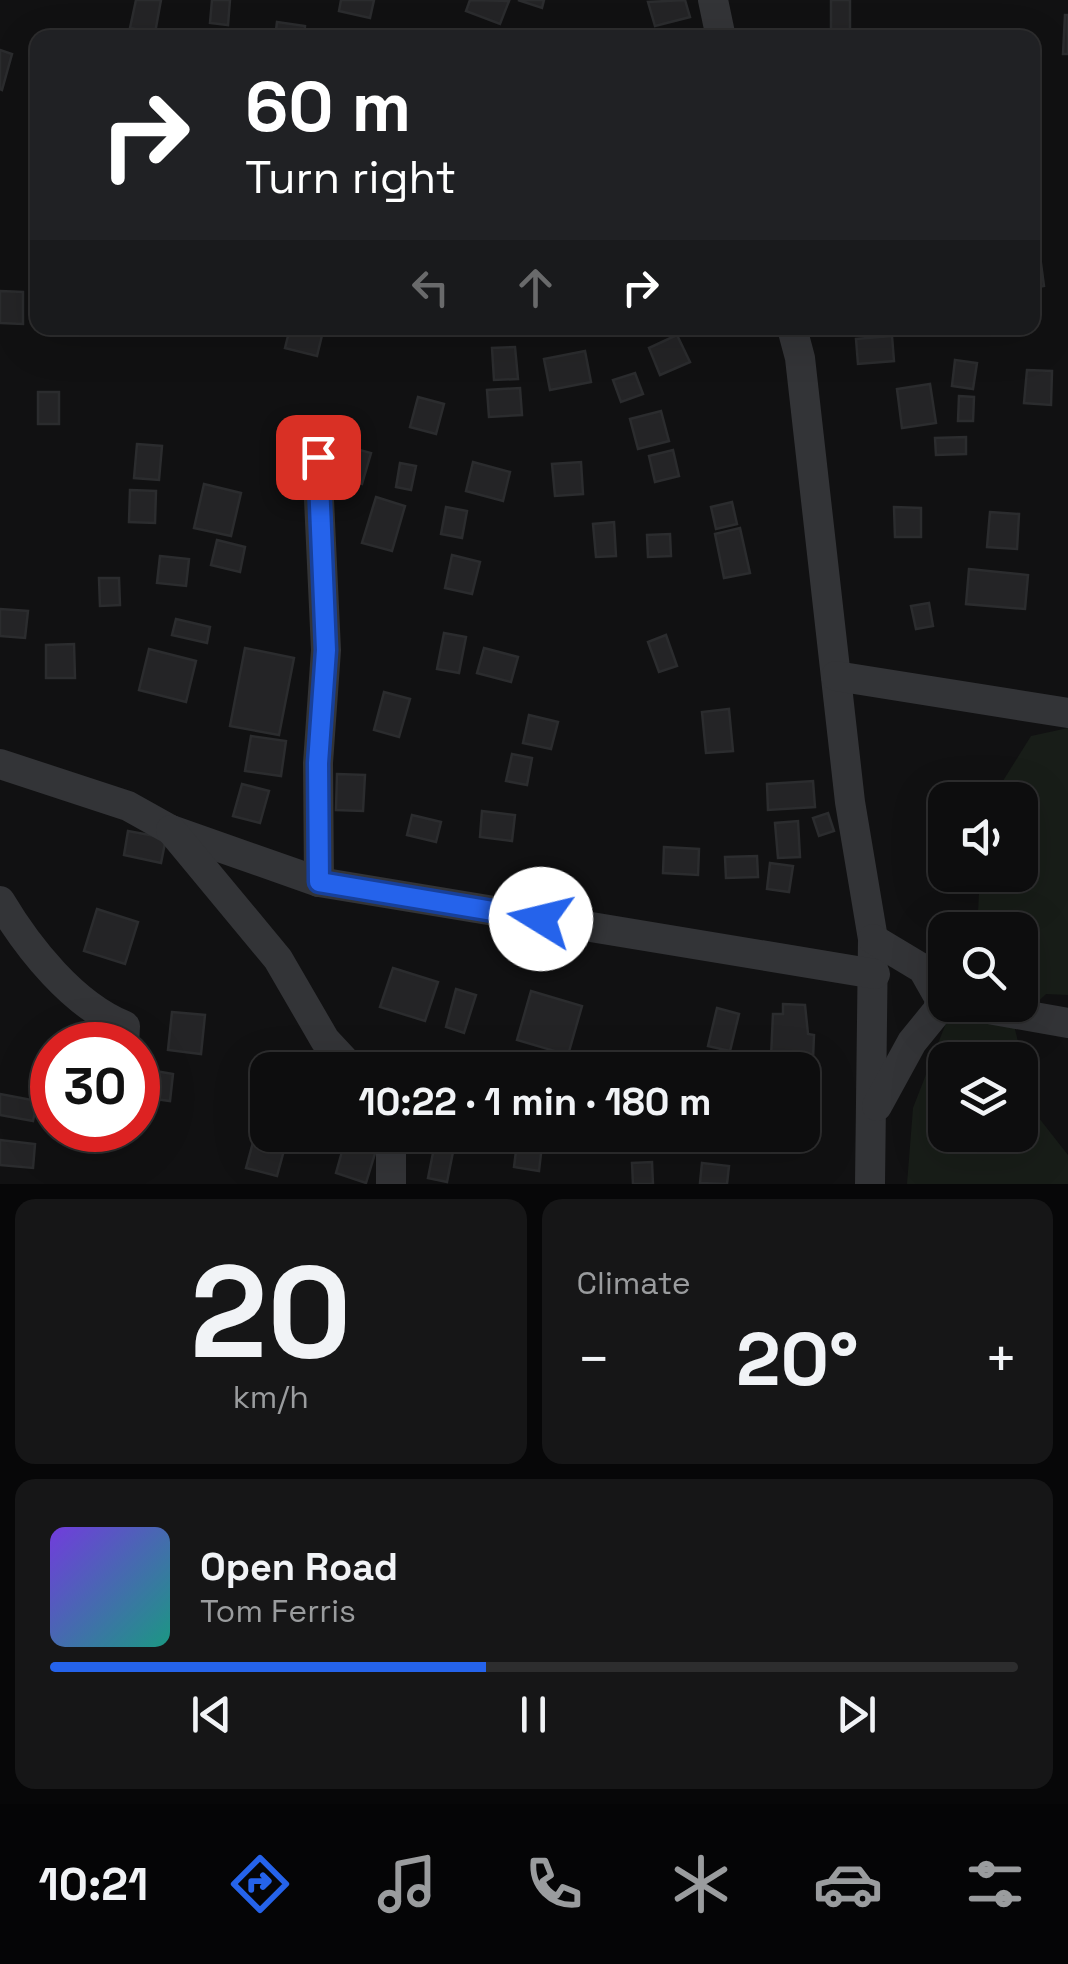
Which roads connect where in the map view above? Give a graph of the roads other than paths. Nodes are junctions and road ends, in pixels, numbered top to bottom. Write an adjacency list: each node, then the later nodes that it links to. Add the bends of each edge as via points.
1 (713, 0): 2 (street)
2 (719, 30)
3 (794, 335): 5 (street)
4 (318, 457): 9 (street, via 326,633)
5 (836, 676): 6 (street); 11 (street)
6 (1068, 713)
7 (0, 764): 8 (street, via 128,806)
8 (171, 830): 9 (street); 18 (street, via 278,959)
9 (319, 882): 12 (street)
10 (0, 901): 15 (street, via 83,1002)
11 (872, 939): 12 (street); 13 (street)
12 (875, 974): 19 (street)
13 (928, 975)
14 (1038, 1018): 17 (street)
15 (118, 1022)
16 (928, 1022): 19 (street)
17 (1068, 1023)
18 (336, 1052)
19 (873, 1114): 22 (street)
20 (391, 1152): 21 (street)
21 (391, 1184)
22 (870, 1184)

